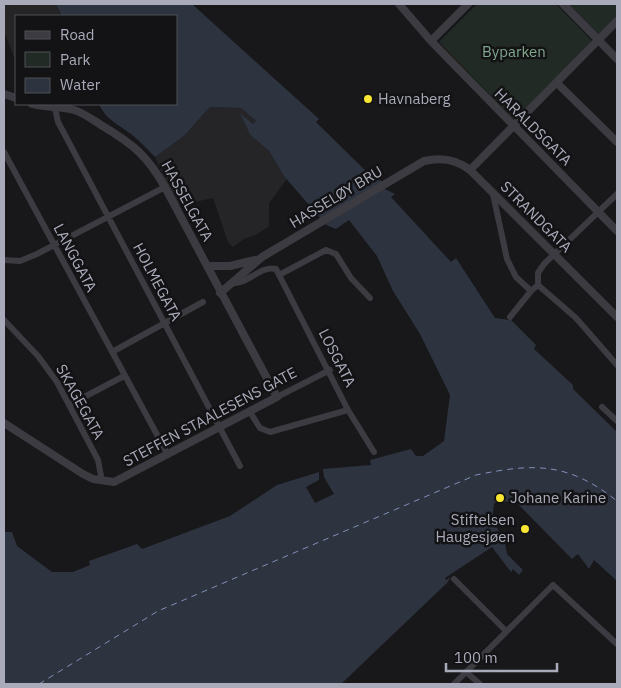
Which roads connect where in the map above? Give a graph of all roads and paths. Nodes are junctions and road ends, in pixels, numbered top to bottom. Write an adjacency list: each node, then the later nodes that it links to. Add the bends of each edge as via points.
1 (399, 4): 6 (street, HARALDSGATA)
2 (468, 4): 6 (street)
3 (563, 4): 5 (street)
4 (617, 21): 5 (street)
5 (599, 40): 7 (street); 8 (street)
6 (431, 41): 11 (street, HARALDSGATA)
7 (617, 58)
8 (558, 83): 11 (street); 12 (street)
9 (38, 105): 10 (street, HASSELGATA)
10 (56, 108): 16 (street, HASSELGATA, via 83,113 135,146 151,164); 20 (street, HOLMEGATA, via 64,135)
11 (514, 128): 15 (street); 19 (street, HARALDSGATA)
12 (617, 142)
13 (4, 152): 22 (street, LANGGATA)
14 (424, 161): 15 (street, STRANDGATA, via 453,160); 24 (street, HASSELØY BRU)
15 (470, 170): 17 (street, STRANDGATA)
16 (165, 188): 20 (street); 26 (street, HASSELGATA)
17 (494, 194): 23 (street, STRANDGATA); 30 (street, via 507,259 516,277)
18 (617, 194): 19 (street)
19 (598, 212): 21 (street, HARALDSGATA); 23 (street)
20 (108, 217): 22 (street); 37 (street, HOLMEGATA)
21 (617, 231)
22 (54, 246): 25 (street, via 20,261); 38 (street, LANGGATA)
23 (554, 254): 29 (street, via 540,269); 35 (street, STRANDGATA)
24 (262, 257): 26 (street, HASSELGATA, via 230,266); 28 (street)
25 (4, 260)
26 (206, 266): 31 (street, HASSELGATA)
27 (279, 274): 28 (street, via 272,268 242,283); 32 (street, via 331,250); 40 (street, LOSGATA)
28 (231, 282): 31 (street)
29 (538, 285): 30 (street); 39 (street, via 576,318)
30 (530, 291): 34 (street)
31 (220, 293): 42 (street, HASSELGATA)
32 (370, 298)
33 (203, 302): 37 (street)
34 (510, 317)
35 (617, 317)
36 (4, 320): 43 (street, SKAGEGATA, via 48,369)
37 (164, 323): 38 (street); 49 (street, HOLMEGATA)
38 (112, 352): 41 (street, LANGGATA)
39 (616, 362)
40 (330, 370): 42 (street, STEFFEN STAALESENS GATE); 45 (street, LOSGATA)
41 (124, 376): 43 (street); 51 (street, LANGGATA)
42 (277, 398): 46 (street, STEFFEN STAALESENS GATE)
43 (69, 406): 53 (street, SKAGEGATA, via 98,460)
44 (602, 407): 47 (street)
45 (348, 410): 46 (street, via 270,432 260,428); 50 (street, LOSGATA)
46 (250, 412): 49 (street, STEFFEN STAALESENS GATE)
47 (617, 421)
48 (4, 423): 53 (street, via 83,474)
49 (221, 428): 51 (street, STEFFEN STAALESENS GATE); 52 (street, HOLMEGATA)
50 (374, 452)
51 (168, 455): 53 (street, STEFFEN STAALESENS GATE, via 120,480)
52 (240, 466)
53 (102, 481)
54 (454, 579): 55 (street)
55 (506, 631): 56 (street, via 553,585); 57 (street)
56 (617, 644)
57 (466, 672): 58 (street); 59 (street)
58 (454, 684)
59 (480, 684)

